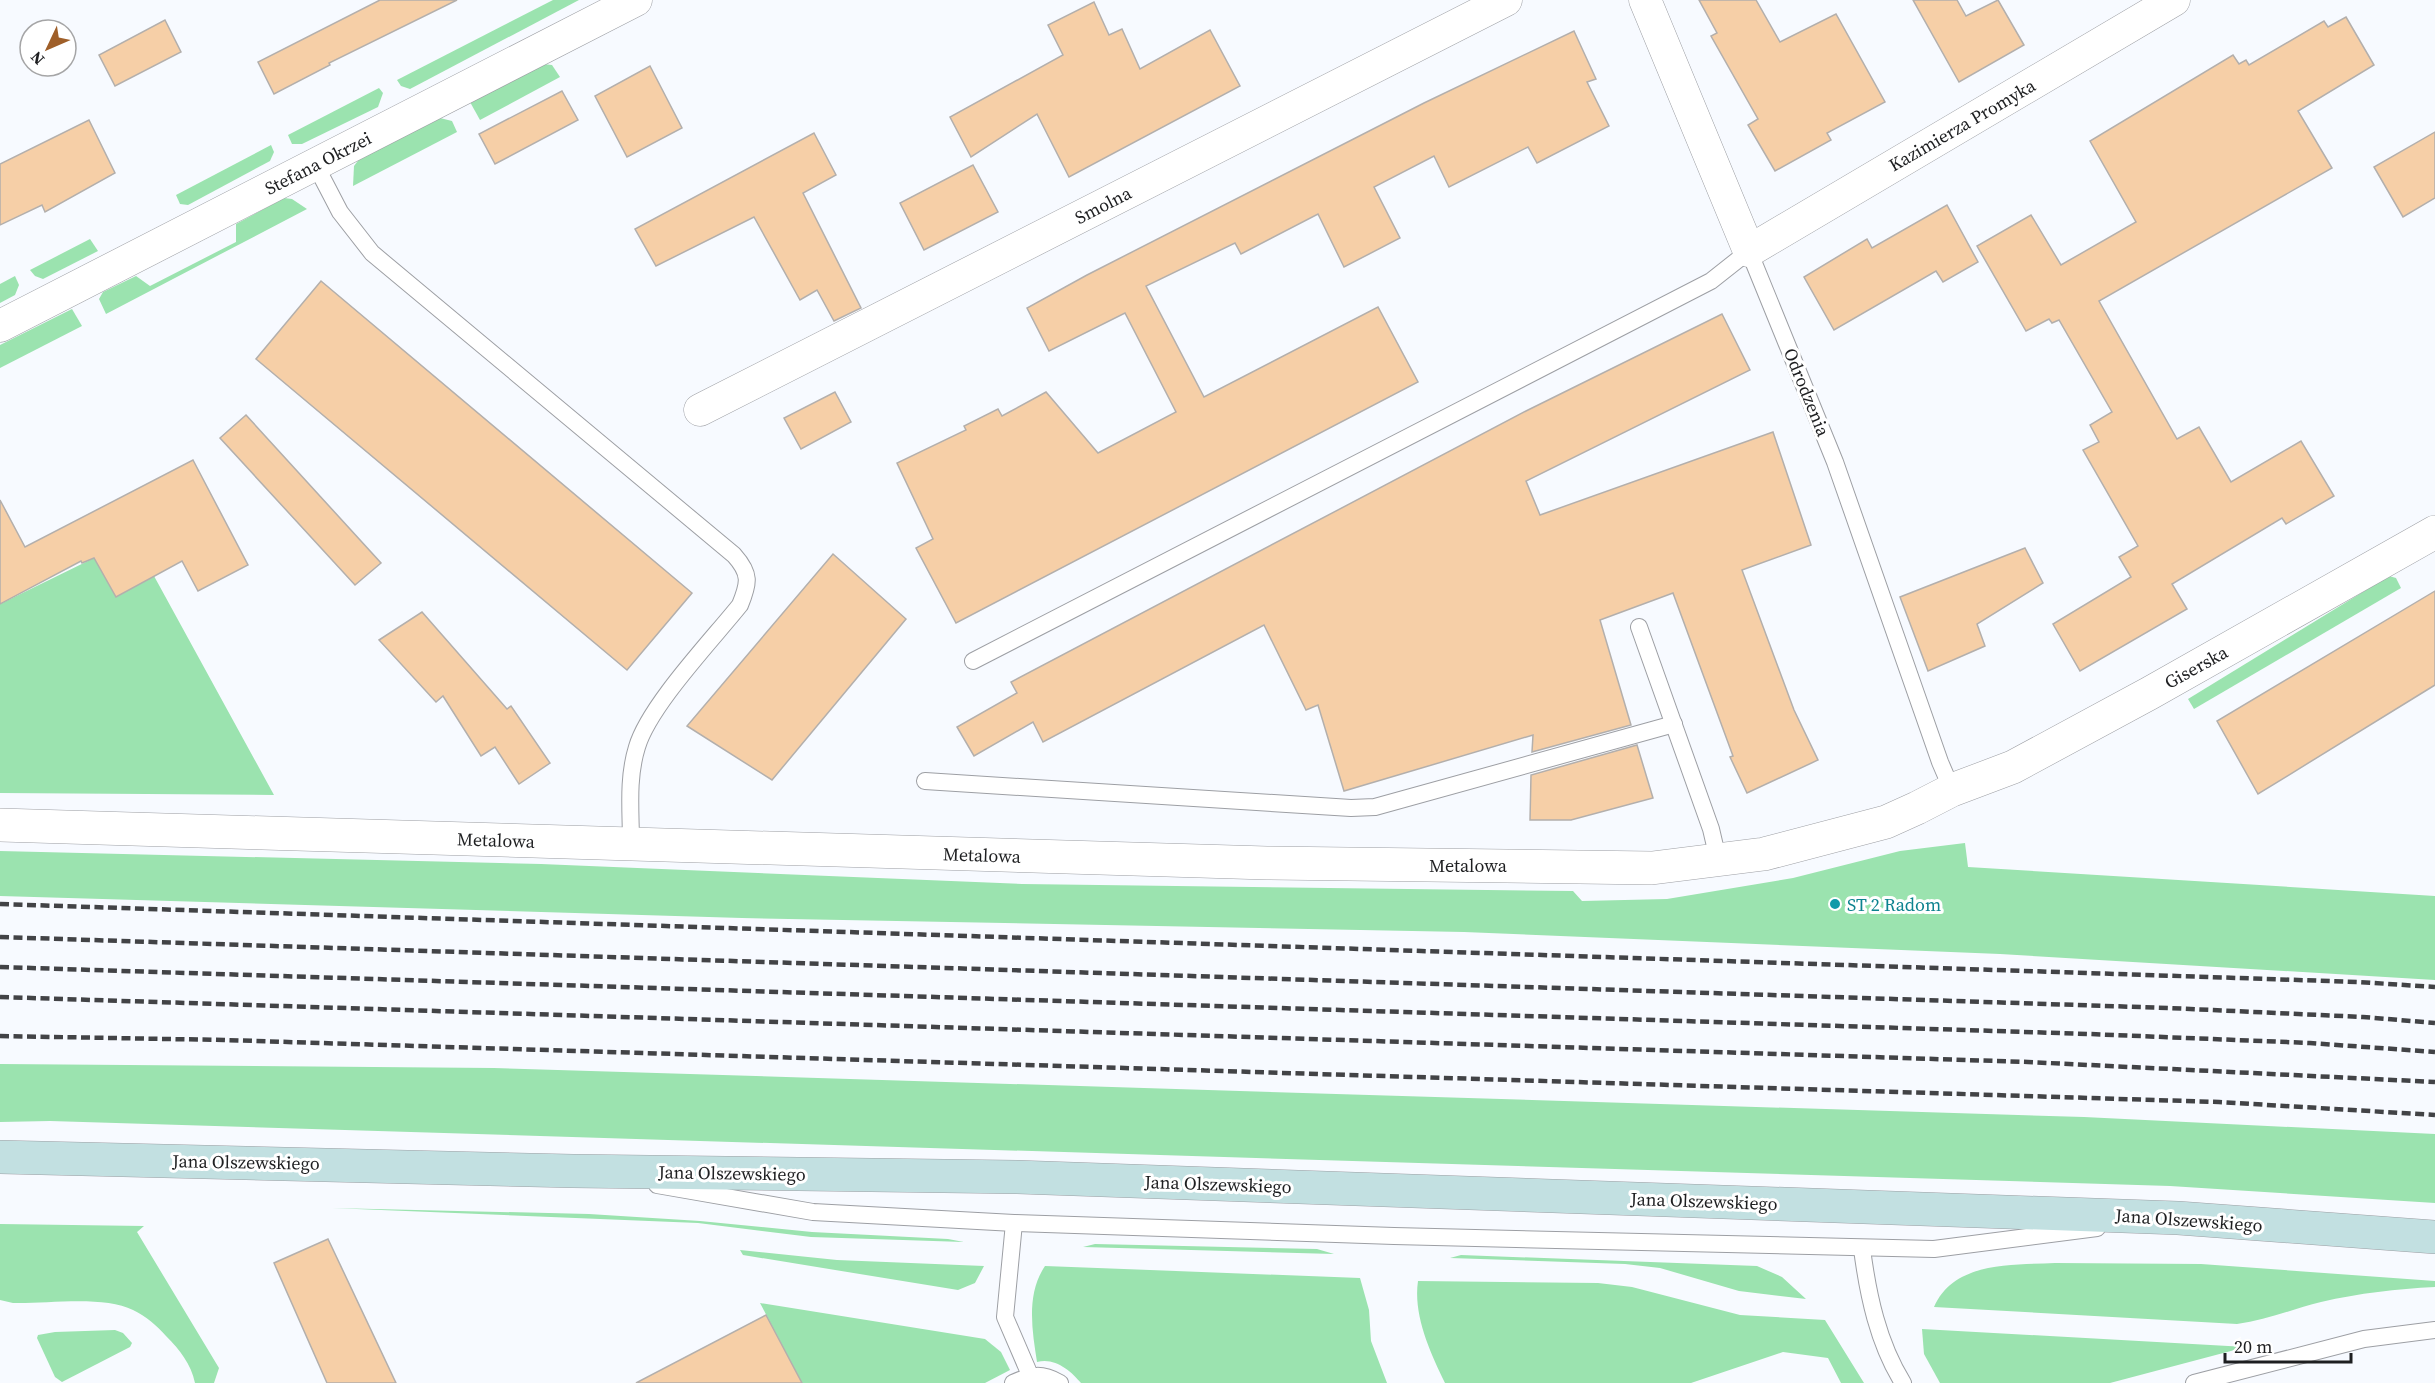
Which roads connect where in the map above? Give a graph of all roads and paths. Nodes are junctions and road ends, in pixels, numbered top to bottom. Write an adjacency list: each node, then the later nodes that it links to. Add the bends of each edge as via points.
1 (636, 0): 5 (street, Stefana Okrzei)
2 (1506, 0): 8 (street, Smolna)
3 (1646, 0): 6 (street, Odrodzenia)
4 (2174, 0): 6 (street, Kazimierza Promyka)
5 (315, 164): 7 (street, Stefana Okrzei); 16 (lane, via 340,212 372,253 744,566 748,584 740,605 651,718 637,746 631,783)
6 (1749, 250): 11 (lane, via 1711,281); 14 (lane, Odrodzenia, via 1835,462)
7 (0, 326)
8 (700, 410)
9 (2435, 532): 14 (street, Giserska, via 2023,761)
10 (1639, 627): 12 (lane)
11 (973, 661)
12 (1674, 724): 13 (lane, via 1375,807); 17 (lane, via 1712,829)
13 (925, 781)
14 (1952, 790): 17 (street, Metalowa, via 1886,822 1764,854)
15 (0, 825): 16 (street, Metalowa)
16 (632, 844): 17 (street, Metalowa, via 1267,864 1653,868)
17 (1718, 859)
18 (0, 1157): 19 (main road, Jana Olszewskiego)
19 (573, 1171): 20 (main road, Jana Olszewskiego, via 1017,1177); 21 (lane, via 813,1212)
20 (2178, 1218): 22 (main road, Jana Olszewskiego); 23 (lane, via 1934,1249)
21 (1014, 1223): 23 (lane); 25 (lane, via 1005,1317)
22 (2435, 1238)
23 (1862, 1249): 28 (lane, via 1873,1314)
24 (2435, 1330): 29 (lane, via 2364,1339)
25 (1030, 1375): 26 (lane); 27 (lane)
26 (1013, 1383)
27 (1060, 1383)
28 (1903, 1383)
29 (2194, 1383)

